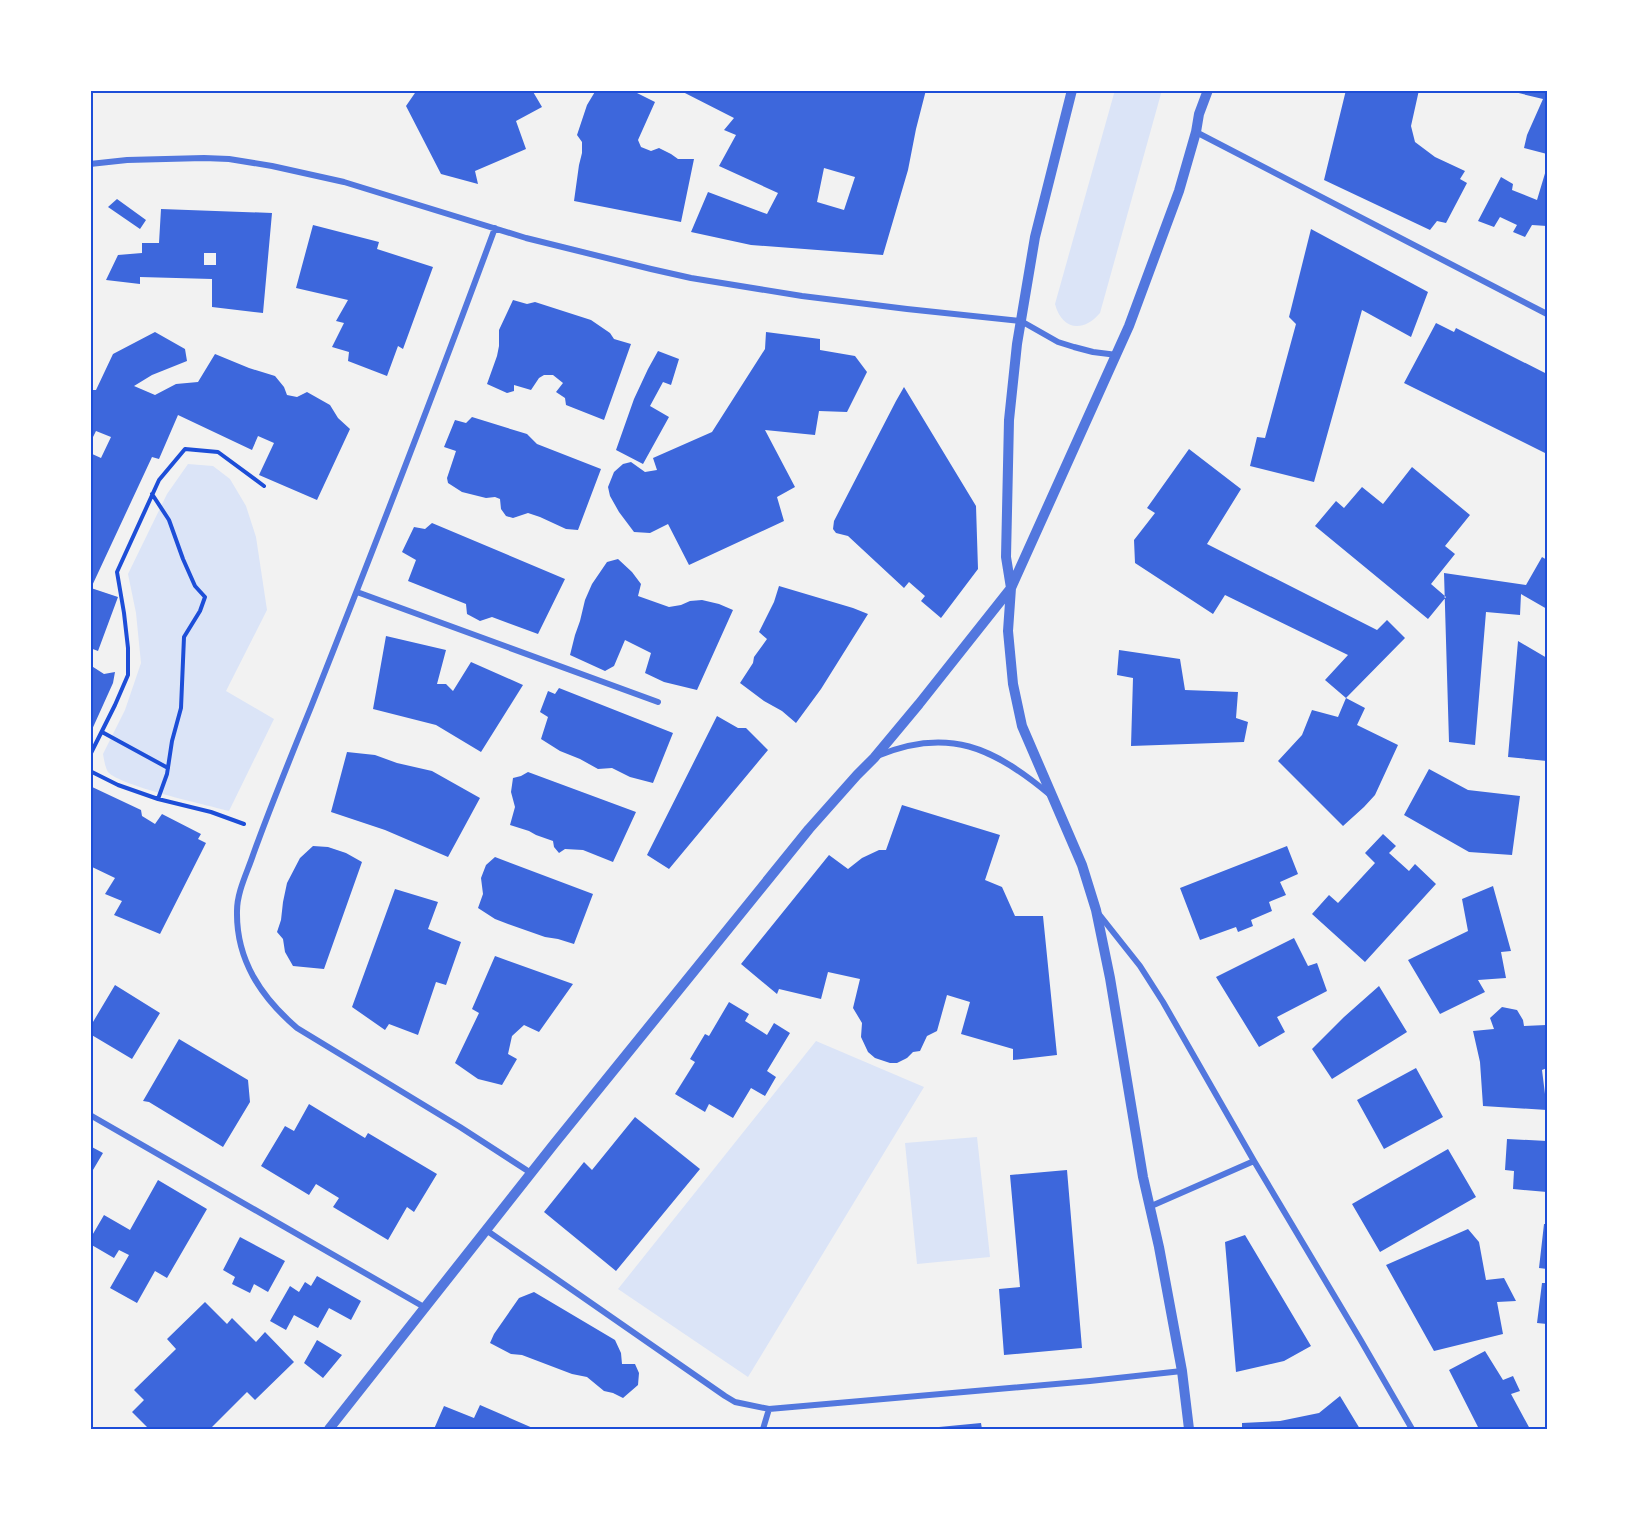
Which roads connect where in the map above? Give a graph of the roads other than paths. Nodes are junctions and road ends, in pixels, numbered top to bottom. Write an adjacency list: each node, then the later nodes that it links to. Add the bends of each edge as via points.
1 (1072, 90): 9 (street, via 1035,237)
2 (1200, 90): 4 (street)
3 (1208, 90): 4 (street)
4 (1199, 114): 5 (street)
5 (1196, 132): 8 (street); 10 (street, via 1167,227)
6 (90, 164): 7 (street, via 177,158 245,161 345,182)
7 (495, 228): 9 (street, via 690,278 802,296); 12 (street)
8 (1547, 314)
9 (1021, 321): 10 (street, via 1058,342); 11 (street, via 1009,420 1006,557)
10 (1117, 355): 11 (street)
11 (1011, 588): 14 (street); 15 (street, via 1009,652 1016,705 1027,740)
12 (357, 592): 13 (street); 19 (street, via 241,888 237,912 240,946 257,985 297,1028)
13 (658, 702)
14 (874, 758): 15 (street, via 914,744 967,745 1001,759); 19 (street, via 809,829)
15 (1054, 798): 16 (street)
16 (1096, 910): 18 (street, via 1163,1002); 20 (street)
17 (90, 1115): 22 (street)
18 (1254, 1161): 20 (street); 28 (street)
19 (531, 1173): 21 (street)
20 (1149, 1207): 23 (street)
21 (486, 1230): 22 (street); 24 (street, via 725,1396)
22 (424, 1307): 25 (street)
23 (1182, 1371): 24 (street); 27 (street)
24 (769, 1409): 26 (street)
25 (329, 1429)
26 (763, 1429)
27 (1189, 1429)
28 (1412, 1429)

